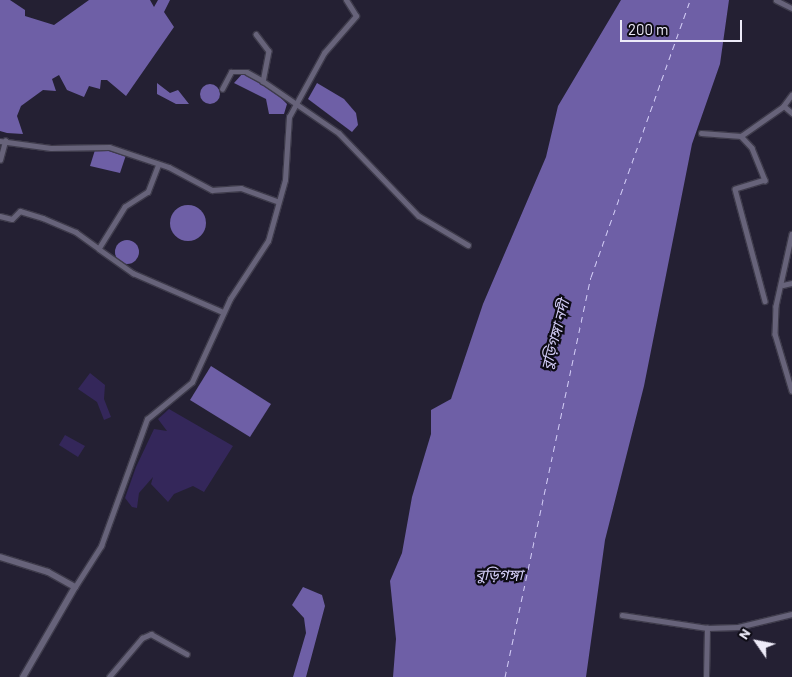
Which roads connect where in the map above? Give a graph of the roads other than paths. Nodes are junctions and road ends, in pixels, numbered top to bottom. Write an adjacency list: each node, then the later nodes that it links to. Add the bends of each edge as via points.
1 (346, 0): 8 (street, via 356,16 324,53)
2 (776, 0): 3 (street)
3 (792, 8)
4 (256, 34): 5 (street, via 269,51)
5 (263, 81): 6 (street, via 247,72 231,72); 8 (street)
6 (222, 89)
7 (792, 95): 9 (street)
8 (294, 103): 16 (street, via 286,130 285,180); 19 (street, via 340,133 420,216)
9 (784, 106): 10 (street); 12 (street)
10 (792, 113)
11 (700, 133): 12 (street)
12 (742, 136): 23 (street, via 752,148 765,180 735,189)
13 (2, 141): 14 (street); 15 (street, via 51,148 109,147)
14 (0, 160)
15 (159, 164): 16 (street, via 212,190 241,188); 20 (street, via 148,192 125,207)
16 (277, 201): 24 (street, via 268,240)
17 (0, 216): 20 (street, via 12,219 20,211 43,218 76,232)
18 (792, 234): 22 (street)
19 (468, 245)
20 (99, 249): 24 (street, via 133,274)
21 (792, 283): 22 (street)
22 (783, 285): 25 (street, via 775,334)
23 (765, 301)
24 (223, 312): 27 (street, via 192,382 164,400 142,426 101,546)
25 (792, 391)
26 (0, 557): 27 (street, via 48,572)
27 (75, 587): 32 (street)
28 (792, 614): 30 (street, via 738,627)
29 (622, 615): 30 (street)
30 (707, 628): 34 (street)
31 (188, 654): 33 (street, via 151,634 142,638)
32 (23, 677)
33 (109, 677)
34 (706, 677)

